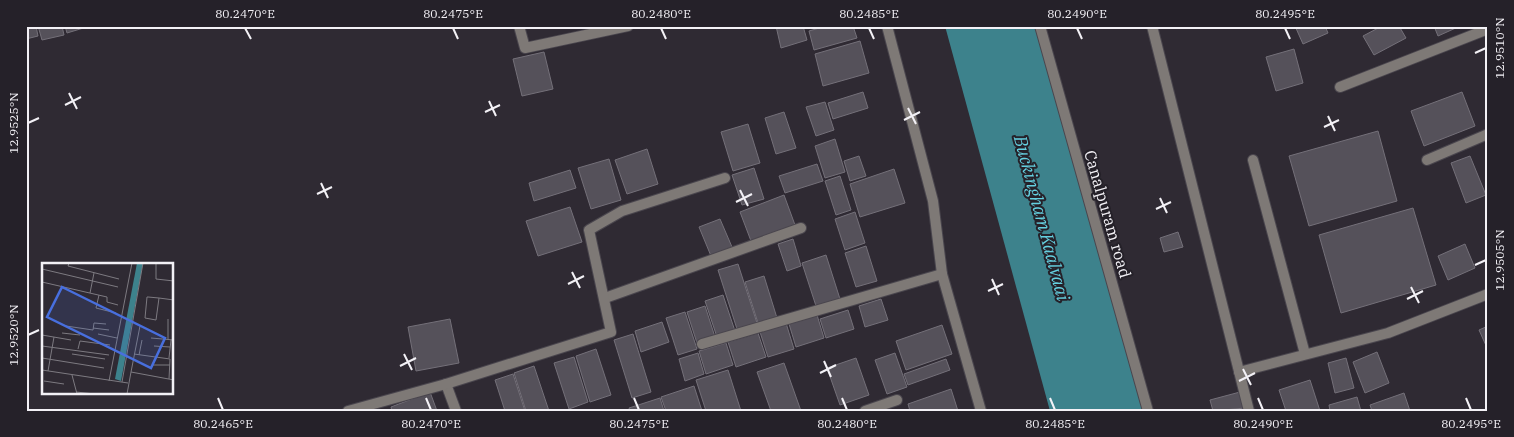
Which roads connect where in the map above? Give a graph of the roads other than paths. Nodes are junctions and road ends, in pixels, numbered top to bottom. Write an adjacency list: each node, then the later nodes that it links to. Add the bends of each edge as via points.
1 (519, 26): 2 (street, via 525,48)
2 (628, 26)
3 (887, 26): 13 (street, via 933,201)
4 (1040, 26): 25 (street, Canalpuram road)
5 (1152, 26): 18 (street)
6 (1488, 29): 7 (street)
7 (1340, 87)
8 (1488, 134): 10 (street)
9 (1253, 160): 17 (street)
10 (1427, 160)
11 (725, 178): 15 (street, via 622,211 589,230)
12 (801, 228): 15 (street)
13 (942, 274): 16 (street); 24 (street)
14 (1488, 294): 17 (street, via 1388,333)
15 (605, 298): 19 (street, via 611,332)
16 (702, 344)
17 (1305, 354): 18 (street)
18 (1239, 372): 26 (street)
19 (446, 384): 21 (street); 22 (street)
20 (897, 400): 23 (street)
21 (348, 411)
22 (456, 411)
23 (866, 411)
24 (980, 411)
25 (1148, 411)
26 (1249, 411)

